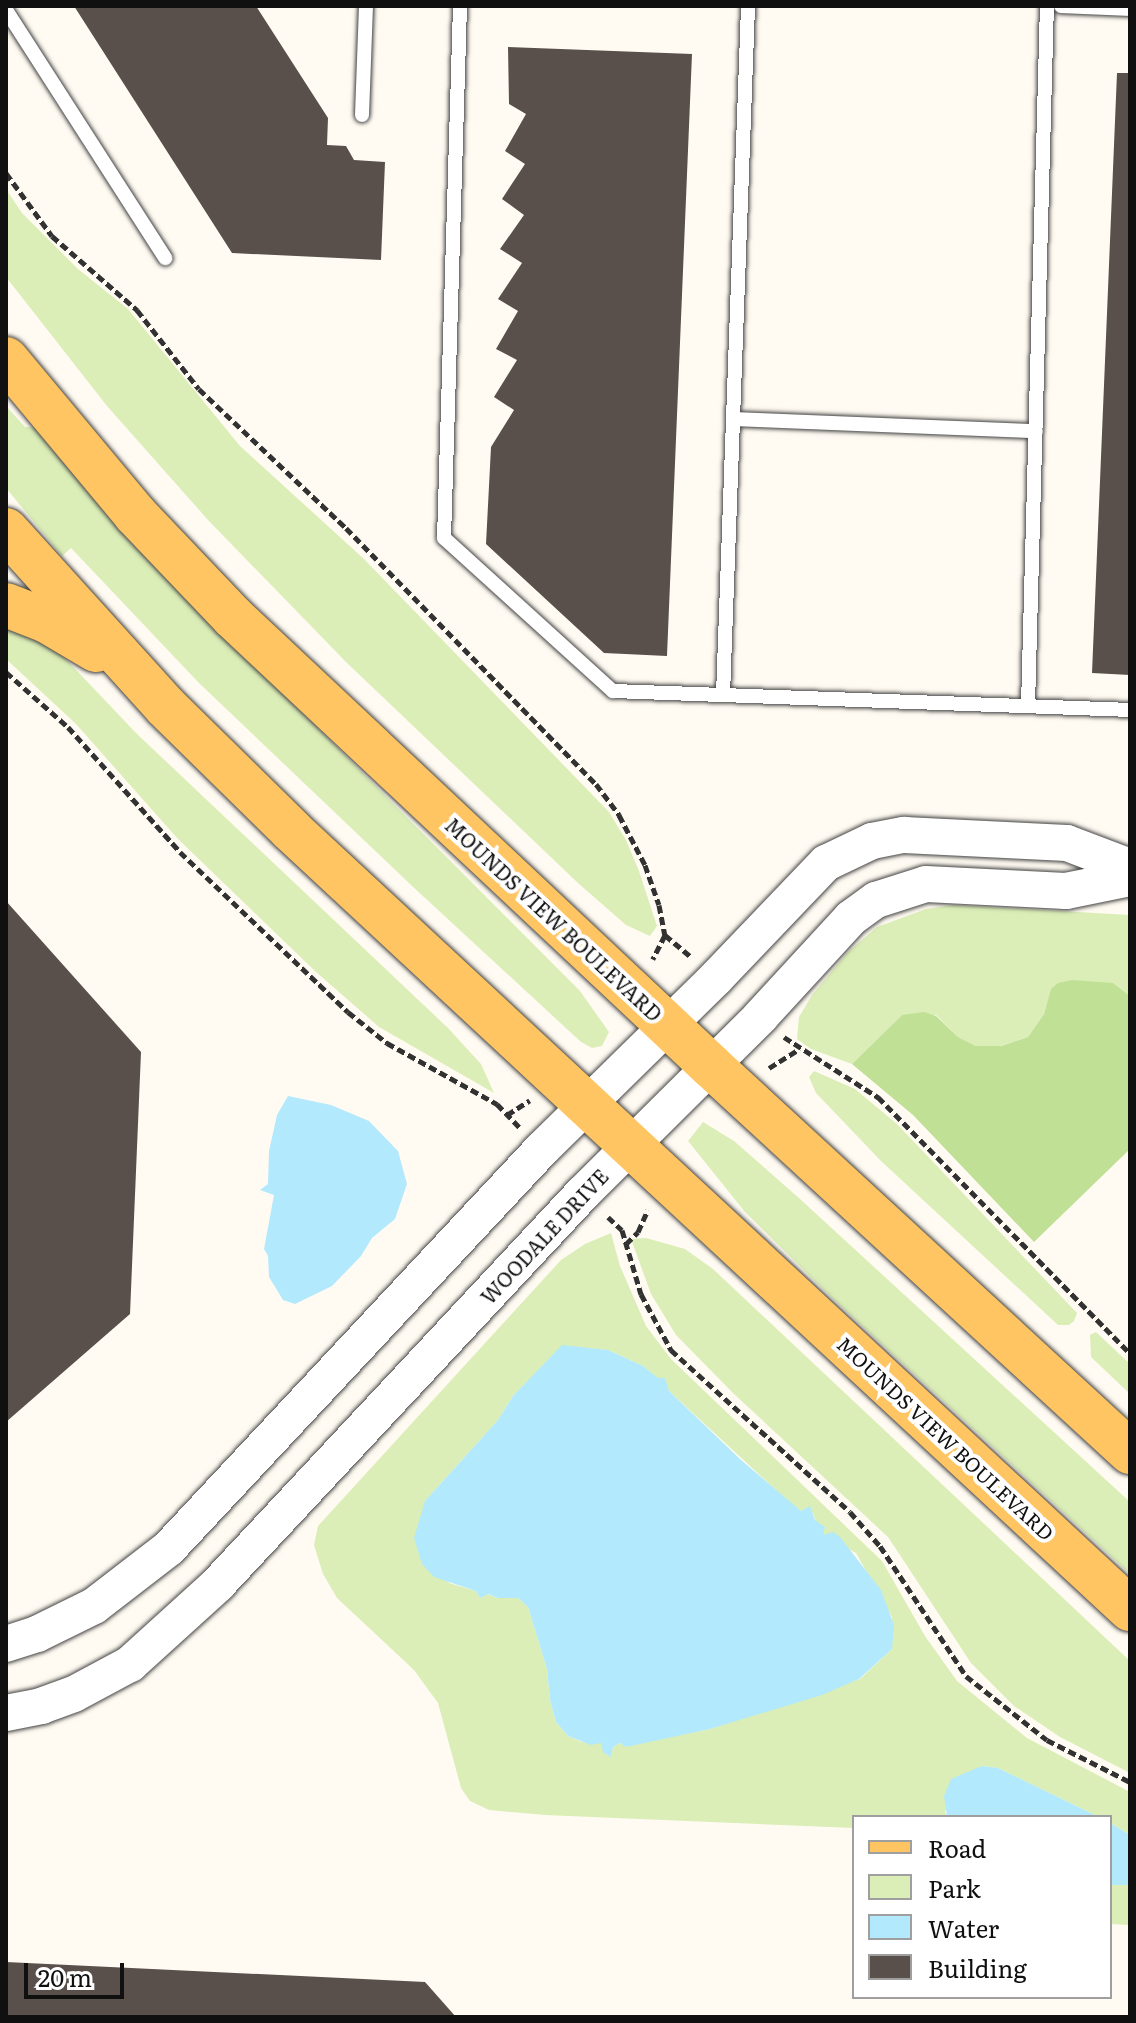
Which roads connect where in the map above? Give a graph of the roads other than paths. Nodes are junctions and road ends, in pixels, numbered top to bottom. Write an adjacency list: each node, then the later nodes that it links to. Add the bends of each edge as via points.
1 (366, 6): 8 (lane)
2 (460, 6): 15 (lane, via 444,538 613,691)
3 (748, 6): 11 (lane)
4 (1047, 6): 12 (lane)
5 (1061, 6): 6 (lane)
6 (1130, 9)
7 (6, 10): 9 (lane)
8 (362, 115)
9 (165, 258)
10 (6, 359): 21 (main road, MOUNDS VIEW BOULEVARD, via 135,514 233,617)
11 (734, 419): 12 (lane); 15 (lane)
12 (1036, 431): 17 (lane)
13 (6, 530): 16 (main road, MOUNDS VIEW BOULEVARD)
14 (6, 605): 16 (main road, via 71,634)
15 (723, 695): 17 (lane)
16 (165, 706): 23 (main road, MOUNDS VIEW BOULEVARD)
17 (1028, 706): 18 (lane)
18 (1130, 710)
19 (1130, 867): 21 (street, via 1067,843 904,835 872,841 826,863 805,882)
20 (1130, 878): 22 (street, WOODALE DRIVE, via 1066,891 926,884 876,900 851,918)
21 (668, 1026): 22 (main road, MOUNDS VIEW BOULEVARD); 23 (street)
22 (724, 1078): 24 (street, WOODALE DRIVE); 25 (main road, MOUNDS VIEW BOULEVARD)
23 (574, 1092): 24 (main road, MOUNDS VIEW BOULEVARD); 27 (street, via 169,1548 94,1606)
24 (631, 1145): 26 (main road, MOUNDS VIEW BOULEVARD); 28 (street, WOODALE DRIVE, via 217,1585 164,1634 105,1679 41,1706)
25 (1130, 1452)
26 (1130, 1609)
27 (6, 1644)
28 (6, 1713)

